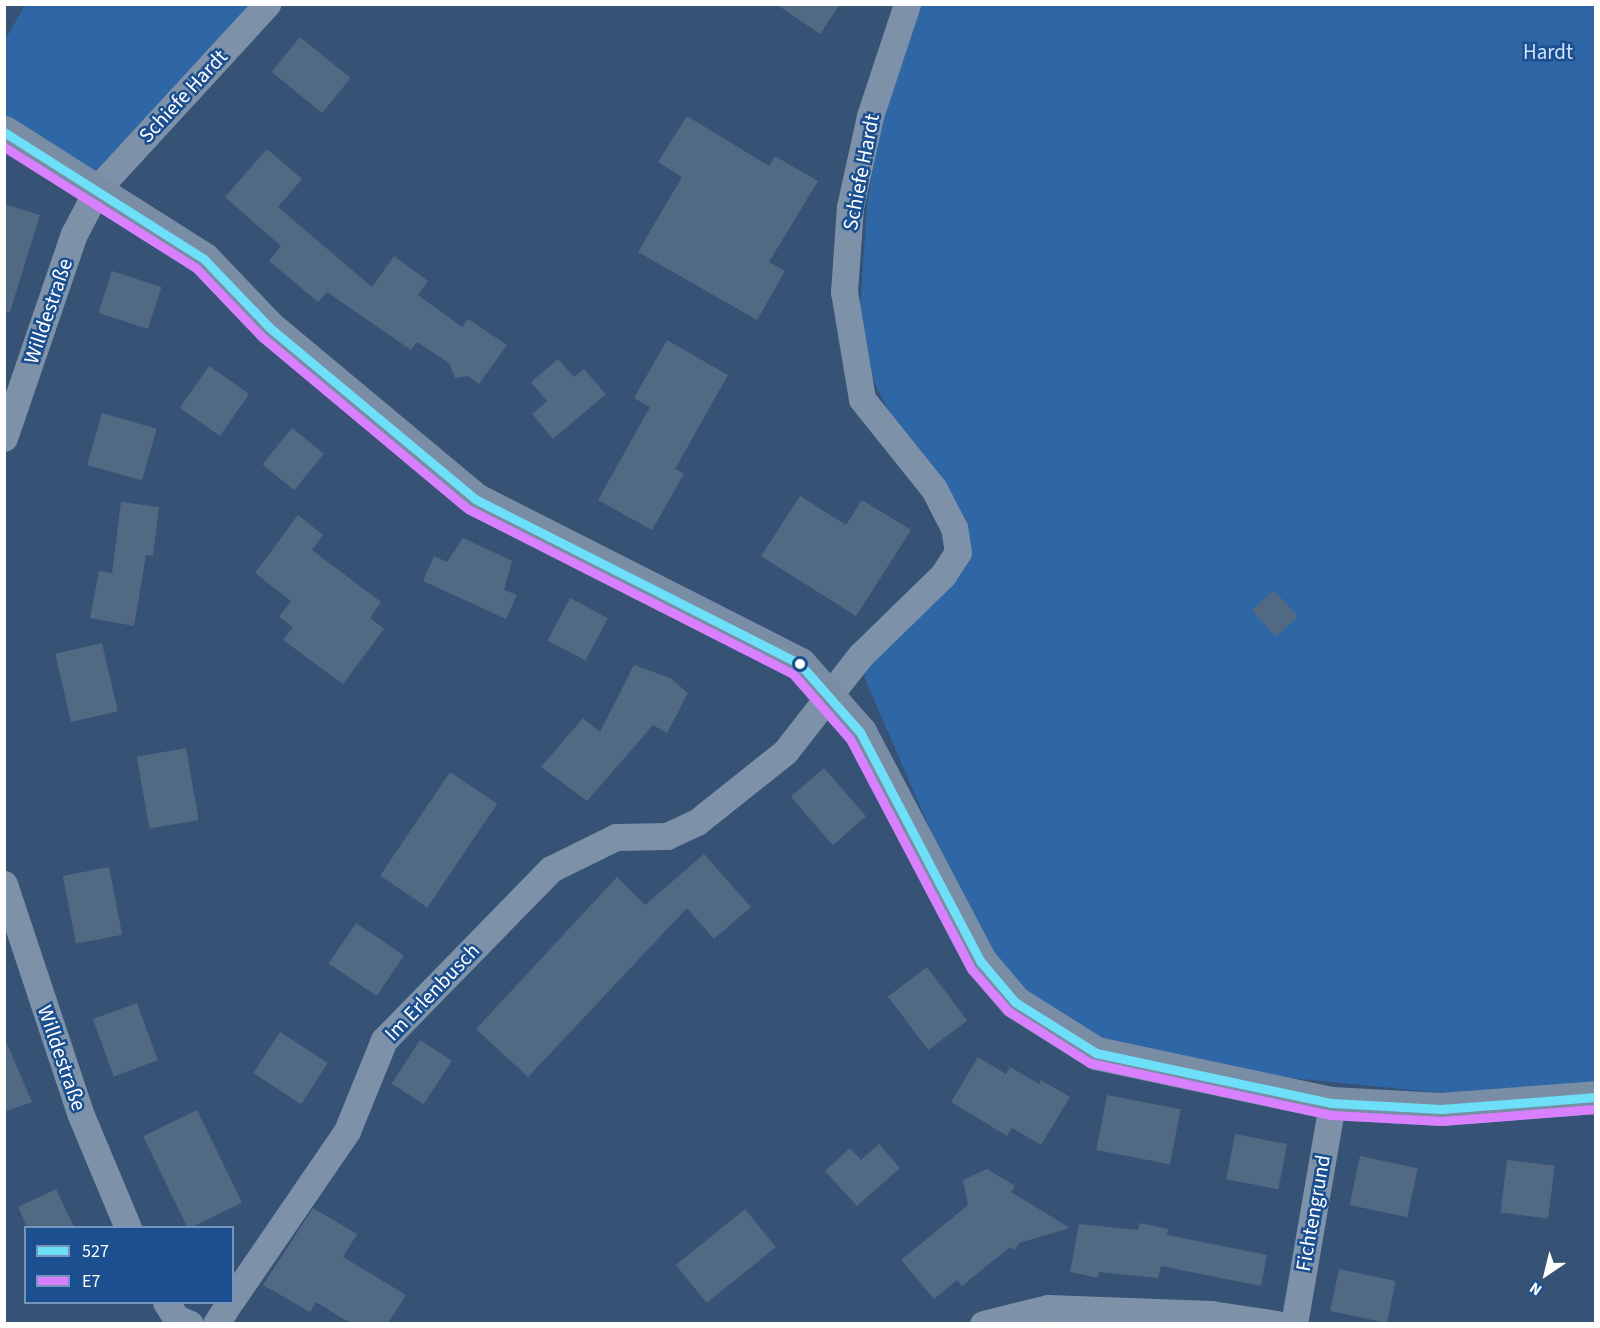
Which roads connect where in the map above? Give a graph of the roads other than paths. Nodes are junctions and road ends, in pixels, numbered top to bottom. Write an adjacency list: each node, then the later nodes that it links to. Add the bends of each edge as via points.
1 (267, 4): 4 (street, Schiefe Hardt)
2 (907, 4): 6 (street, Schiefe Hardt, via 867,128 850,207 844,292 862,399 934,489 954,528 958,552 943,575 860,656)
3 (4, 132): 4 (street)
4 (98, 188): 5 (street, Willdestraße, via 74,234); 6 (street, via 204,259 270,328 475,499 771,646 800,664)
5 (4, 438)
6 (832, 696): 9 (street, via 860,732 981,962 1016,1002 1096,1053); 11 (street, Im Erlenbusch, via 785,753 697,822 667,836 616,837 551,869 384,1040 347,1131)
7 (4, 884): 10 (street, Willdestraße, via 80,1113)
8 (1596, 1097): 9 (street, via 1441,1109)
9 (1332, 1103): 18 (street, Fichtengrund)
10 (128, 1226)
11 (234, 1297)
12 (167, 1304): 14 (street, via 176,1318)
13 (229, 1304): 15 (street, Im Erlenbusch)
14 (190, 1323)
15 (216, 1323)
16 (983, 1323): 17 (street, via 1048,1308 1211,1314)
17 (1277, 1323)
18 (1294, 1323)

